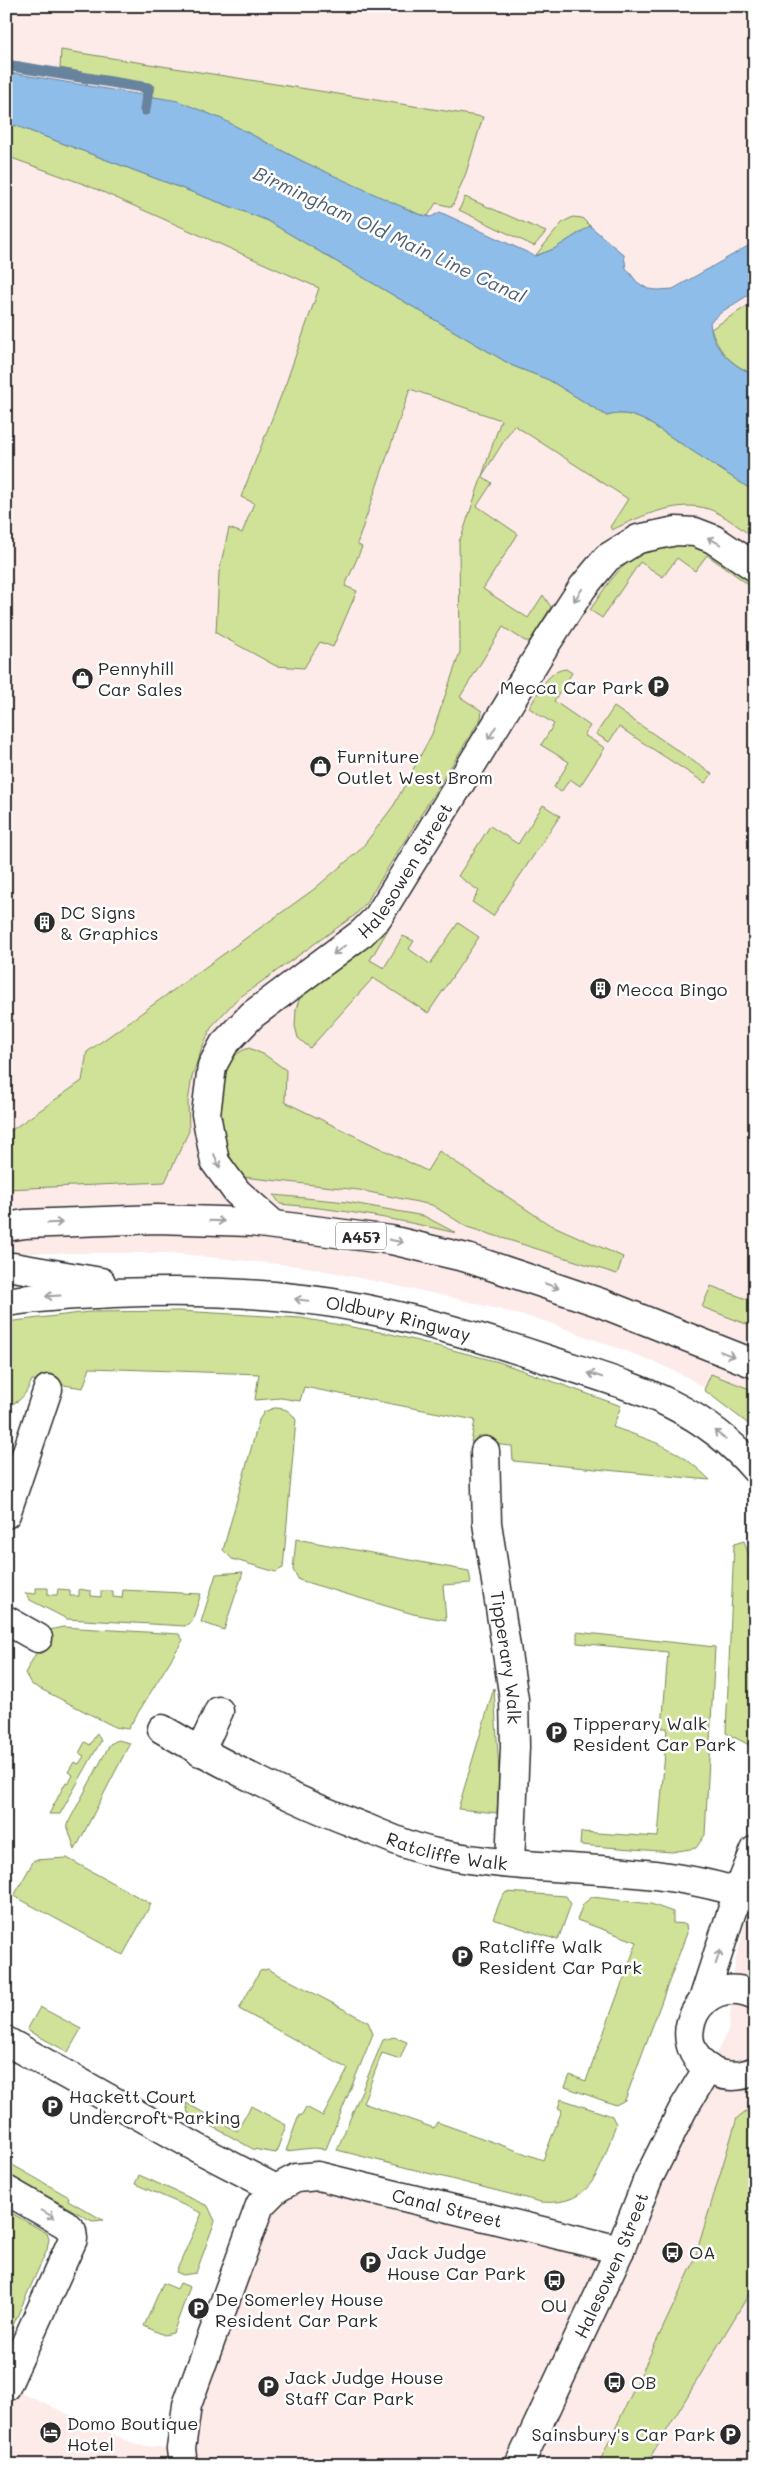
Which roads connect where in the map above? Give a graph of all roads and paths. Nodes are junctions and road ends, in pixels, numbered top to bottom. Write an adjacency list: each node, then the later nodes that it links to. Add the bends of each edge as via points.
1 (755, 567): 2 (street, Halesowen Street, one-way to 2, via 713,539 695,532 676,531 638,539 606,558 547,642 378,917 362,933 252,1015 224,1044 212,1066 206,1114 215,1162 237,1192)
2 (272, 1223): 3 (street, A457, one-way to 2, via 157,1218); 7 (street, A457, one-way to 7, via 391,1240 468,1258 600,1303)
3 (6, 1227)
4 (6, 1268): 5 (street)
5 (154, 1292): 6 (street, Oldbury Ringway, one-way to 6, via 36,1297); 10 (street, Oldbury Ringway, one-way to 5, via 705,1422 663,1400 492,1341 361,1308 279,1296)
6 (6, 1302)
7 (755, 1364)
8 (48, 1389): 11 (street)
9 (485, 1451): 18 (street, Tipperary Walk, via 487,1523 514,1699)
10 (755, 1469)
11 (6, 1514)
12 (6, 1620): 13 (street)
13 (38, 1638)
14 (219, 1711): 16 (street)
15 (162, 1729): 16 (street, Ratcliffe Walk)
16 (200, 1752): 18 (street, Ratcliffe Walk, via 314,1808 391,1838 439,1854)
17 (755, 1850): 19 (street)
18 (510, 1863): 19 (street, Ratcliffe Walk, via 680,1878)
19 (746, 1895): 21 (street, one-way to 19)
20 (754, 1991): 21 (street, via 722,1991)
21 (702, 2003): 23 (street, via 692,2019 690,2035 694,2052)
22 (6, 2041): 25 (street)
23 (708, 2068): 24 (street, via 720,2075 736,2076); 27 (street, Halesowen Street, via 683,2108 648,2180)
24 (755, 2071)
25 (276, 2189): 27 (street, Canal Street, via 296,2178 318,2176); 29 (street, Canal Street, via 260,2205 187,2406 181,2449)
26 (6, 2190): 28 (street, one-way to 28, via 65,2224 72,2231 73,2239)
27 (620, 2250): 30 (street, Halesowen Street)
28 (6, 2387)
29 (183, 2465)
30 (519, 2465)

